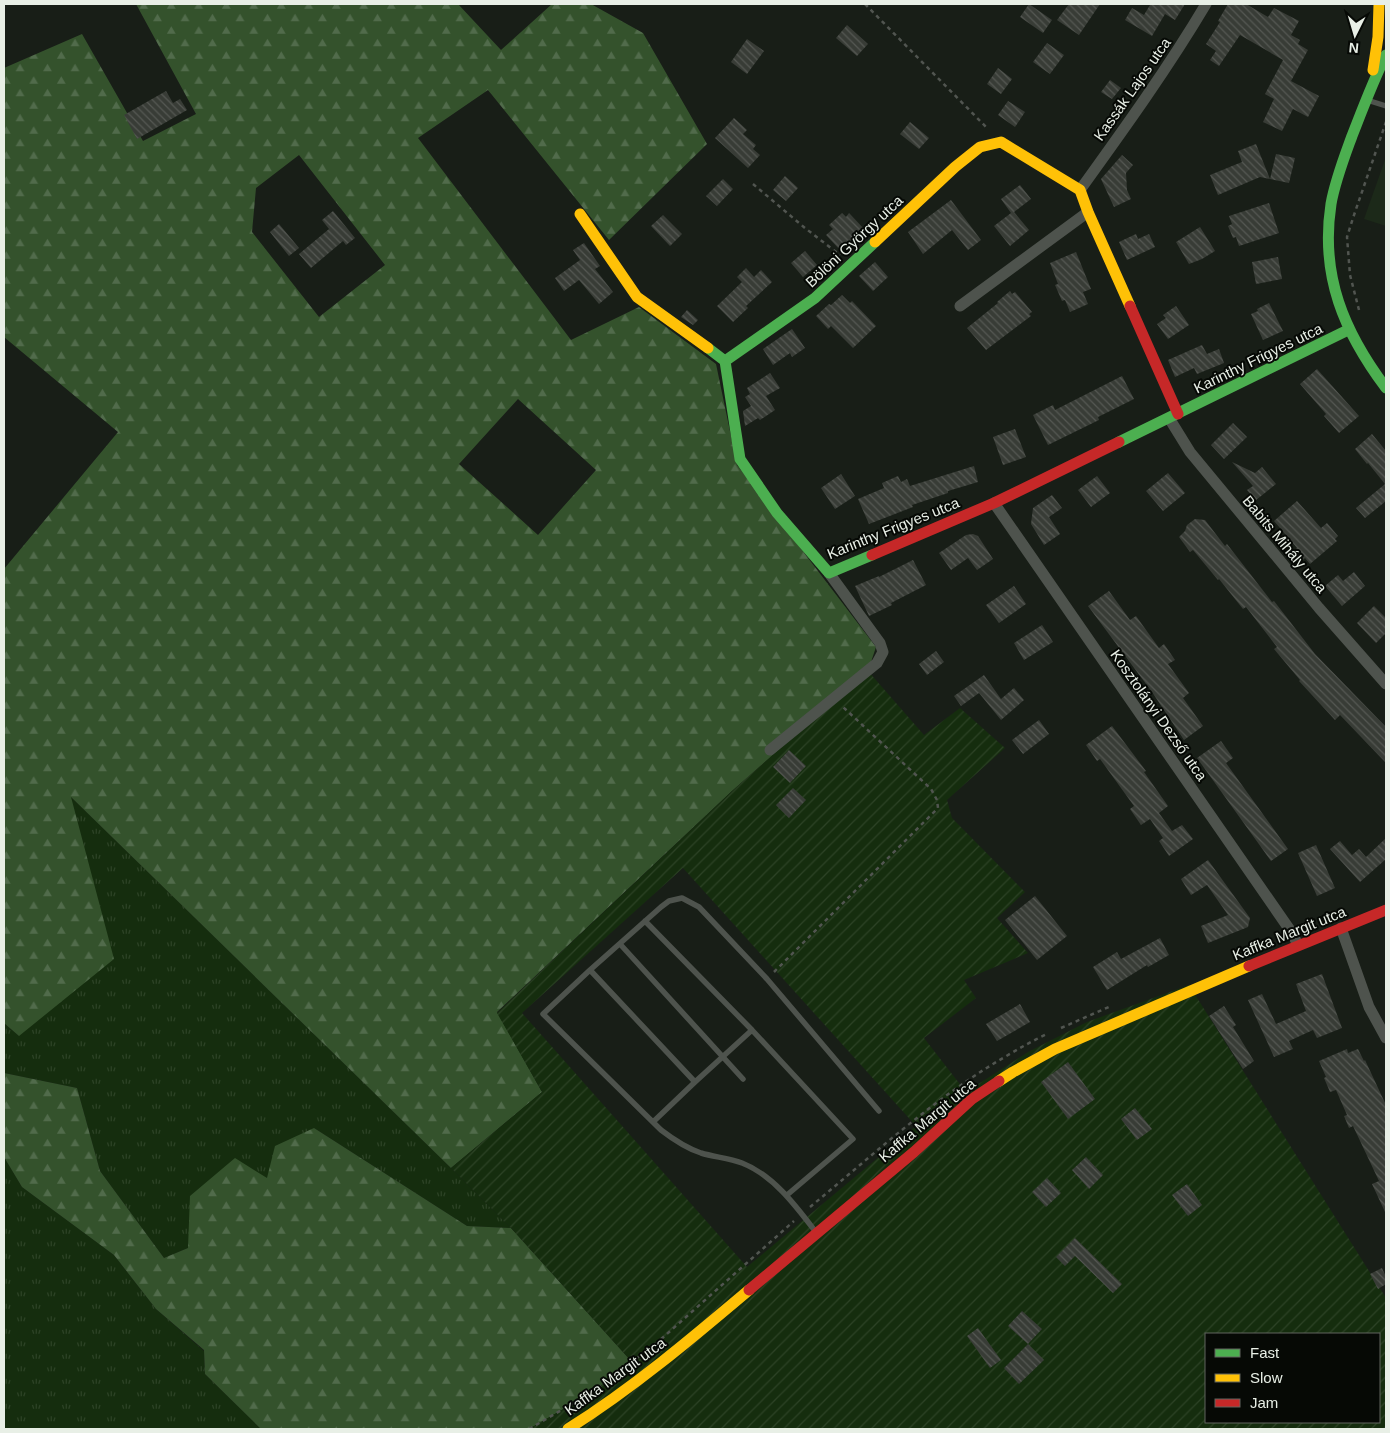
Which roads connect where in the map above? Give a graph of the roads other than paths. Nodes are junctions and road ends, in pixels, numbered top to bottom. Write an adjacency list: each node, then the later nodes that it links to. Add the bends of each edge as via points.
1 (1206, 4): 7 (street, Kassák Lajos utca)
2 (1380, 4): 3 (street); 5 (street, via 1379,43)
3 (1386, 10)
4 (1386, 55): 5 (street)
5 (1367, 95): 6 (lane); 11 (street, via 1336,181 1329,228 1334,288)
6 (1386, 106)
7 (1080, 190): 8 (street, Babits Mihály utca); 12 (street, Bölöni György utca, via 1001,142 980,147 815,298)
8 (1088, 212): 10 (street); 14 (street, Babits Mihály utca)
9 (580, 214): 12 (street, via 637,297)
10 (960, 306)
11 (1348, 330): 13 (street); 14 (street, Karinthy Frigyes utca)
12 (725, 361): 16 (street, Karinthy Frigyes utca, via 740,459 777,513)
13 (1386, 388)
14 (1173, 416): 15 (street, Karinthy Frigyes utca); 17 (street, Babits Mihály utca, via 1196,460)
15 (994, 503): 16 (street, Karinthy Frigyes utca); 23 (street, Kosztolányi Dezső utca)
16 (829, 574): 18 (street, via 880,643 883,652 876,662)
17 (1386, 684)
18 (770, 750)
19 (1386, 910): 21 (street, Kaffka Margit utca)
20 (645, 922): 22 (lane); 25 (lane); 30 (lane, via 669,901 682,898 699,907 767,979)
21 (1341, 928): 23 (street, Kaffka Margit utca); 26 (street, via 1369,1007)
22 (620, 944): 24 (lane); 27 (lane)
23 (1298, 945): 33 (street, Kaffka Margit utca, via 1055,1049 1013,1072 972,1099 914,1152)
24 (590, 970): 29 (lane); 31 (lane, via 543,1014)
25 (752, 1030): 27 (lane); 32 (lane, via 853,1139)
26 (1386, 1038)
27 (723, 1056): 28 (lane); 29 (lane)
28 (743, 1079)
29 (695, 1082): 31 (lane)
30 (879, 1111)
31 (653, 1122): 32 (lane, via 678,1144 742,1163 760,1172)
32 (787, 1195): 33 (lane)
33 (816, 1232): 34 (street, Kaffka Margit utca, via 668,1358)
34 (568, 1429)

